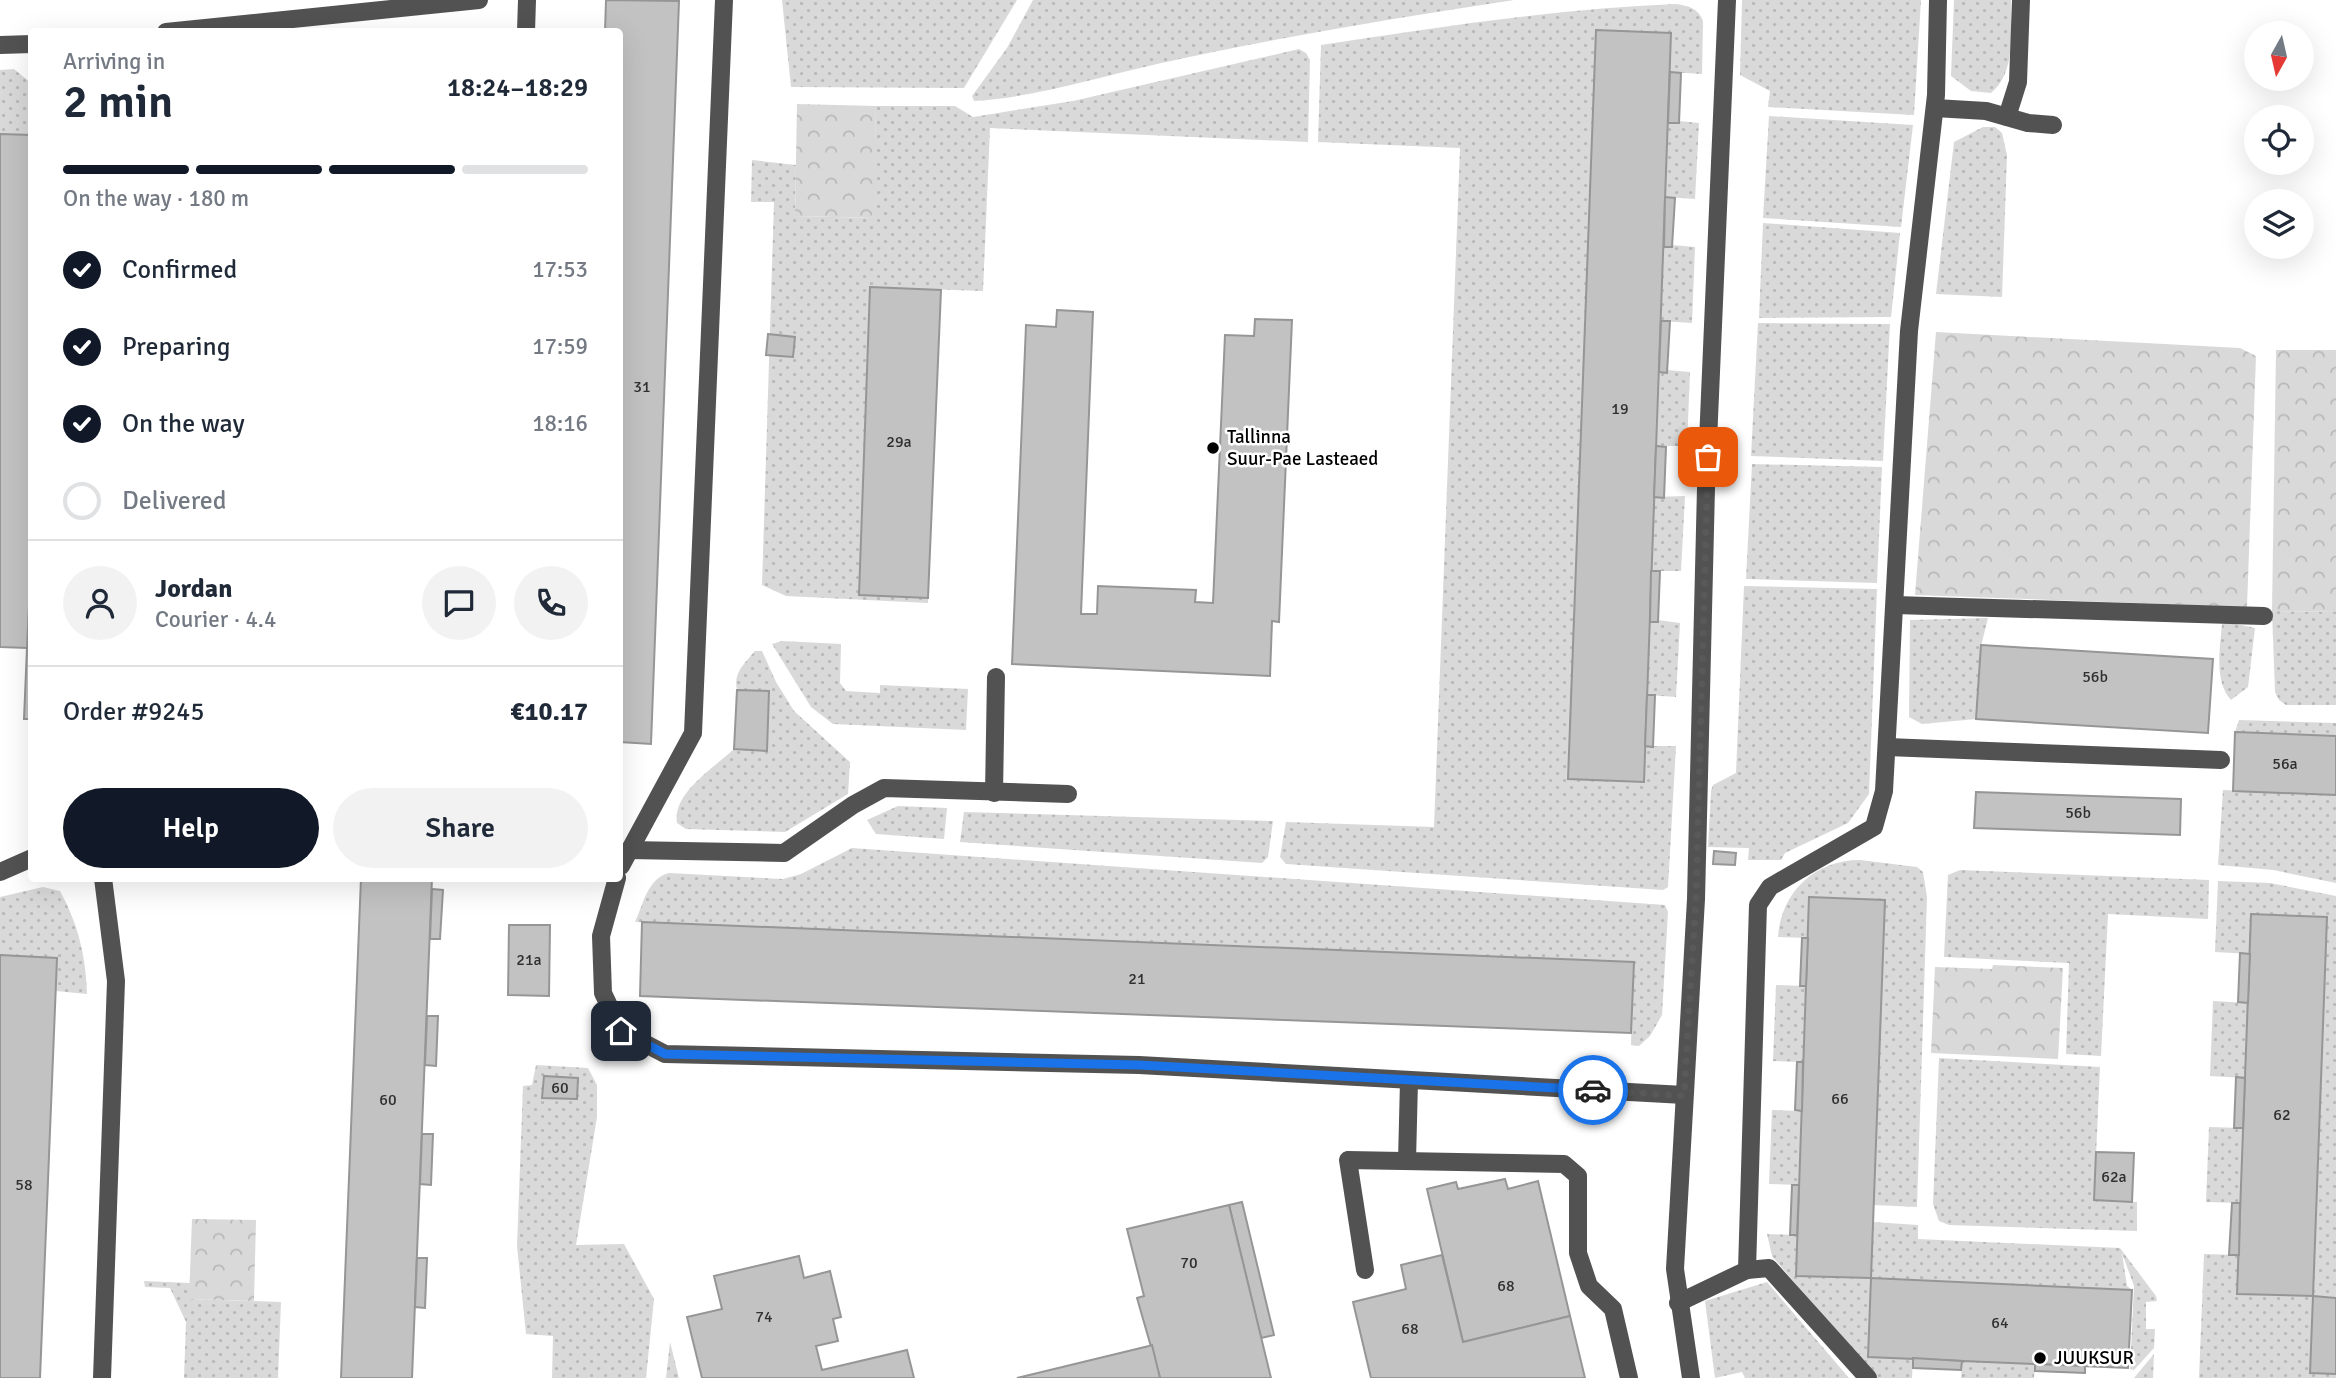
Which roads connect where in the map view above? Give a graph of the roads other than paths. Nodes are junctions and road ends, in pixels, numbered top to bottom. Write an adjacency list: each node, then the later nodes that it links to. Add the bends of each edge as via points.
1 (479, 0): 7 (street)
2 (527, 0): 8 (street)
3 (724, 0): 22 (street, via 694,733)
4 (1727, 0): 28 (street, via 1707,467 1696,899)
5 (1938, 0): 11 (street)
6 (2021, 0): 12 (street, via 2018,82)
7 (205, 28)
8 (526, 28)
9 (28, 44): 10 (street)
10 (0, 45)
11 (1934, 108): 12 (street); 14 (street, via 1909,331)
12 (2007, 117): 13 (street)
13 (2053, 125)
14 (1895, 605): 15 (street); 17 (street)
15 (2264, 616)
16 (996, 677): 19 (street)
17 (1887, 747): 18 (street); 30 (street, via 1884,791 1874,827 1770,887 1758,905)
18 (2221, 760)
19 (994, 793): 20 (street); 23 (street, via 884,789 784,853)
20 (1068, 794)
21 (28, 860): 24 (street)
22 (623, 862)
23 (623, 866)
24 (0, 872)
25 (104, 882): 33 (street, via 116,981)
26 (616, 882): 27 (street, via 601,936 603,993 621,1031 665,1054 1139,1065)
27 (1409, 1080): 28 (street); 29 (street)
28 (1684, 1096): 32 (street, via 1675,1269)
29 (1407, 1161): 31 (street, via 1348,1160); 34 (street, via 1564,1164 1578,1176 1578,1252 1589,1286 1613,1309)
30 (1747, 1269): 32 (street); 36 (street, via 1769,1268)
31 (1365, 1270)
32 (1678, 1303): 35 (street)
33 (102, 1378)
34 (1629, 1378)
35 (1691, 1378)
36 (1868, 1378)

